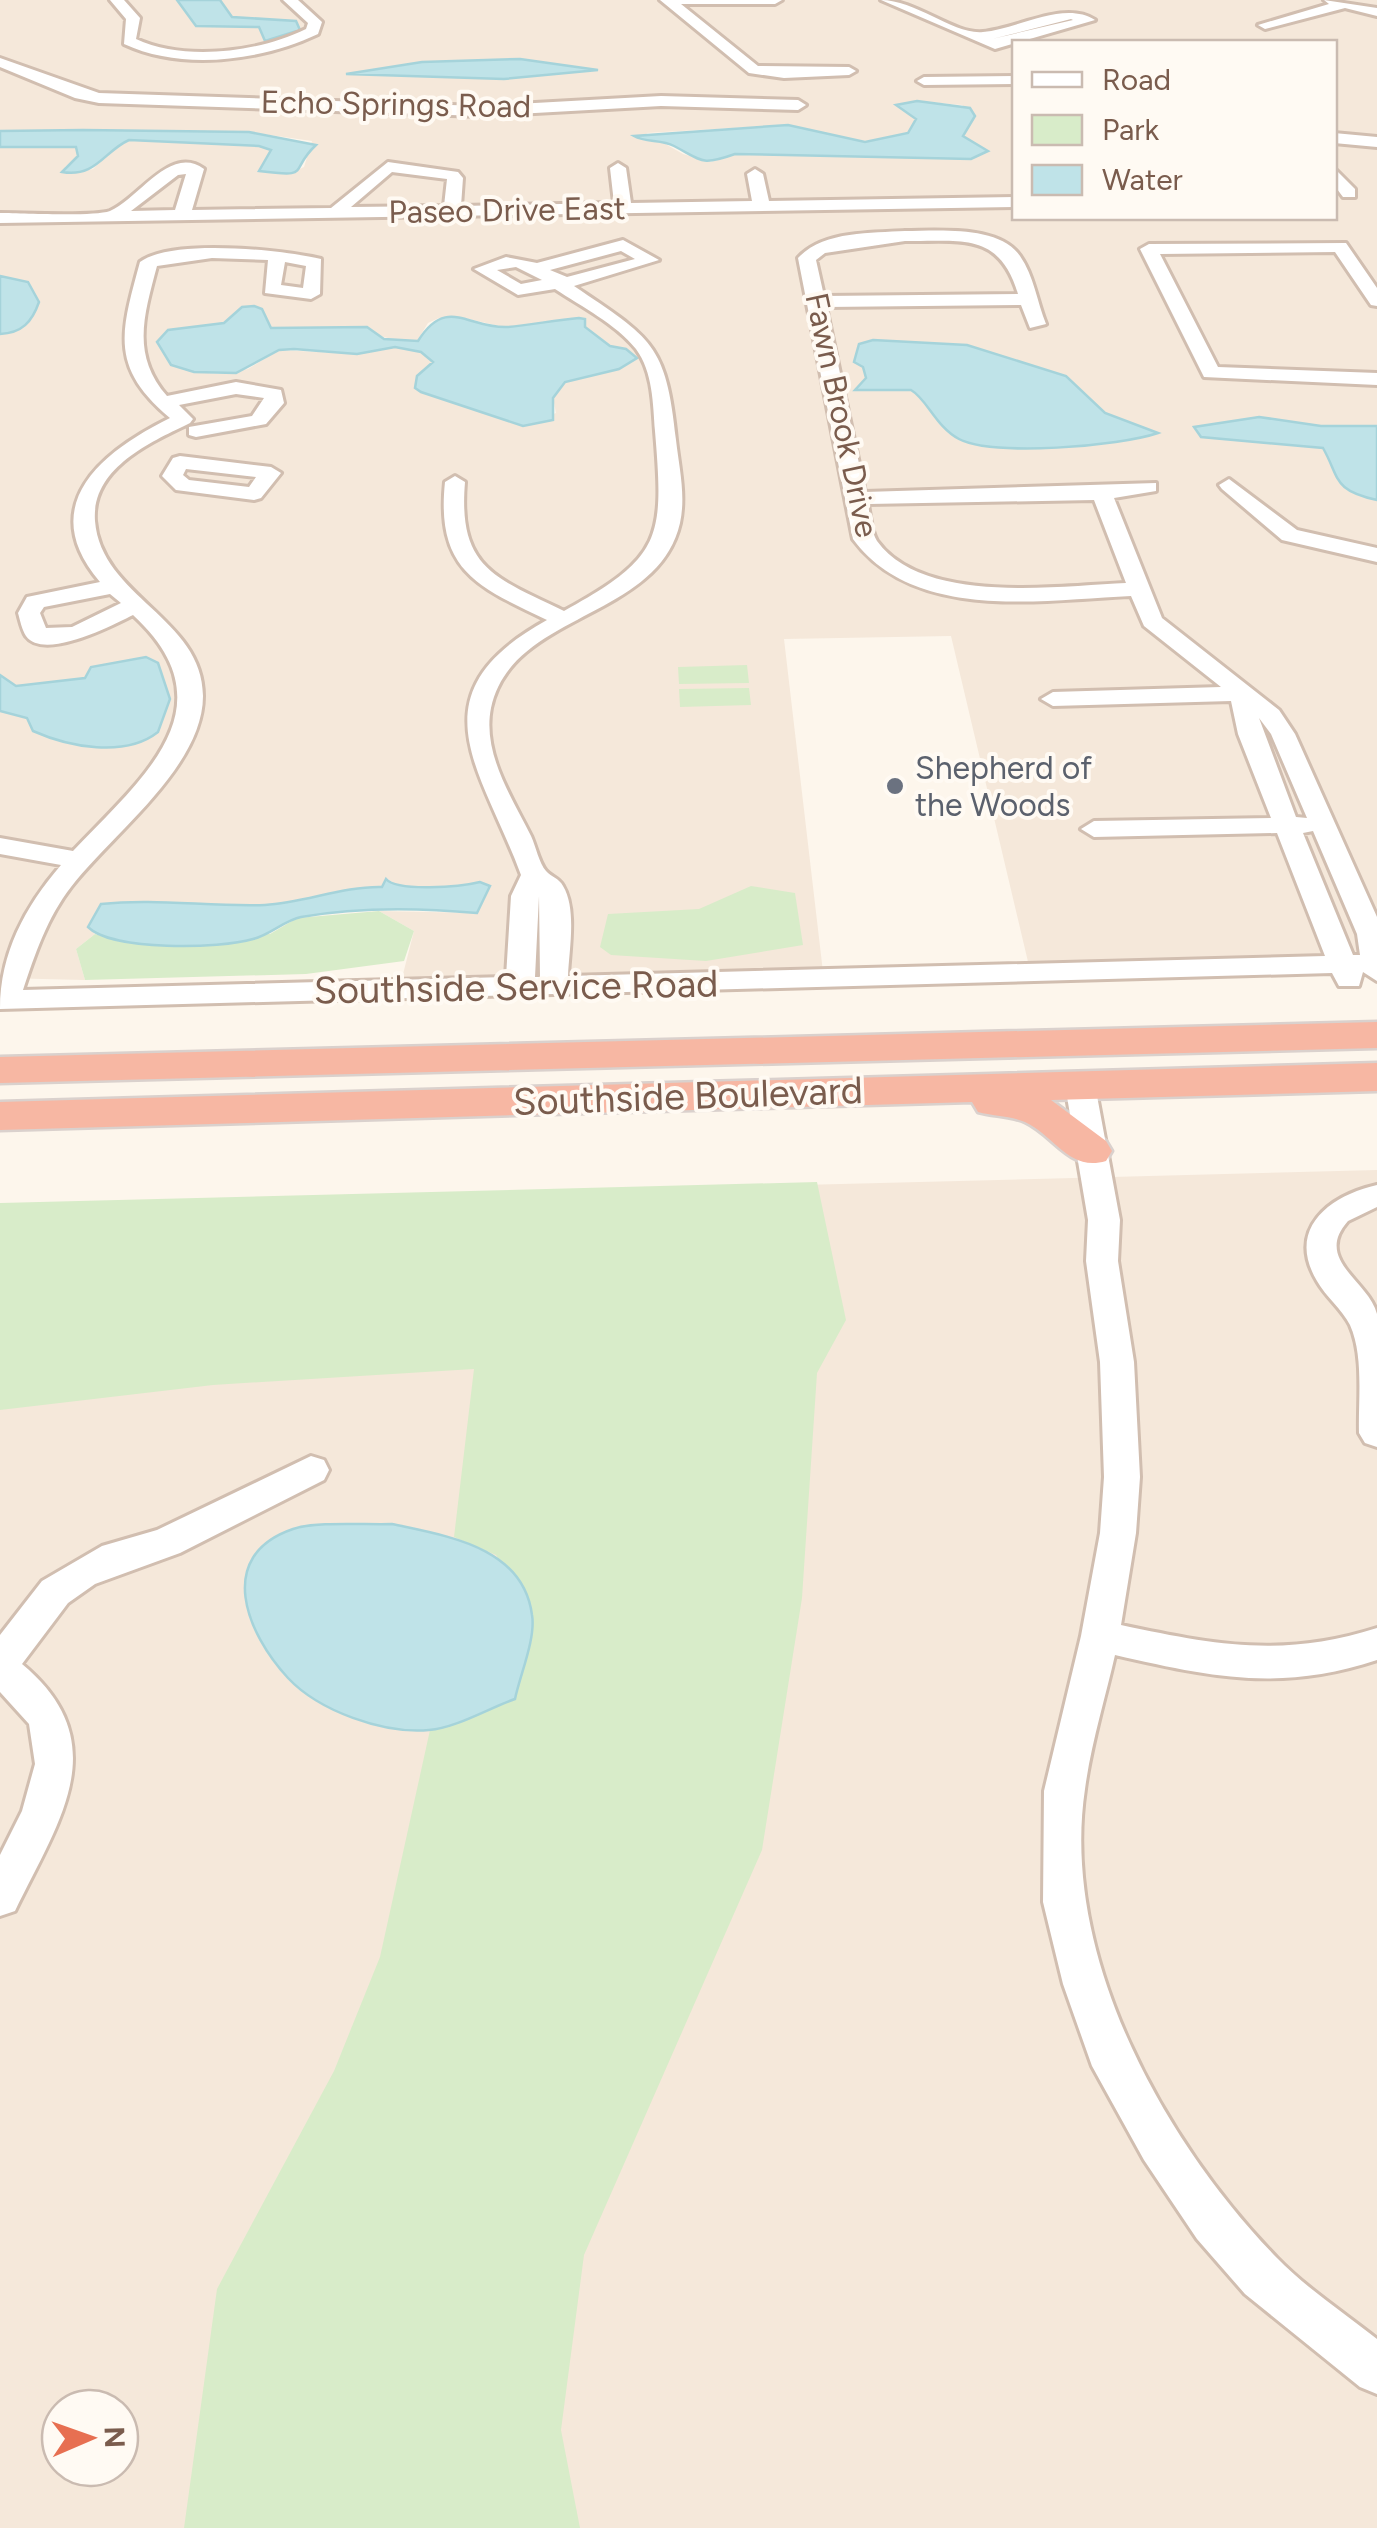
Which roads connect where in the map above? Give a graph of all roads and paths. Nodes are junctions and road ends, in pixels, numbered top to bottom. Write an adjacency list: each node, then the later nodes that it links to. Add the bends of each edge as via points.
1 (117, 0): 2 (street, via 133,18 129,40 175,55 301,38 315,22)
2 (290, 0)
3 (670, 0): 7 (street); 19 (street, via 754,70)
4 (776, 0): 7 (street)
5 (891, 0): 12 (street)
6 (924, 0): 13 (street)
7 (732, 1)
8 (1337, 2): 10 (street); 11 (street)
9 (872, 6): 12 (street, via 901,20)
10 (1377, 12)
11 (1264, 25)
12 (949, 26): 16 (street)
13 (1004, 31): 14 (street, via 1072,14 1088,20); 16 (street)
14 (1020, 36): 15 (street); 16 (street)
15 (1031, 40)
16 (985, 41): 17 (street)
17 (1012, 51)
18 (0, 62): 22 (street, Echo Springs Road, via 99,98 480,111 646,101 796,111)
19 (849, 71)
20 (1012, 80): 21 (street)
21 (924, 81)
22 (806, 83)
23 (1337, 138): 24 (street)
24 (1377, 142)
25 (1337, 151): 26 (street)
26 (1377, 155)
27 (618, 168): 34 (street)
28 (755, 174): 33 (street)
29 (1337, 176): 31 (street)
30 (412, 190): 35 (street, Paseo Drive East); 35 (street, via 455,178); 36 (street, Paseo Drive East); 36 (street, via 388,167)
31 (1349, 193)
32 (1012, 202): 33 (street, Paseo Drive East)
33 (762, 207): 34 (street, Paseo Drive East)
34 (622, 208): 35 (street, Paseo Drive East)
35 (452, 210)
36 (336, 212): 37 (street, Paseo Drive East)
37 (182, 214): 38 (street, Paseo Drive East); 38 (street, via 196,170 174,170)
38 (114, 216): 39 (street, Paseo Drive East)
39 (0, 218)
40 (278, 255): 48 (street, via 212,253 149,262 132,355 137,376)
41 (533, 268): 42 (street); 42 (street, via 515,260 484,268 518,290); 42 (street, via 624,245 650,260)
42 (556, 284): 60 (street, via 634,333 656,363 671,503 666,534 649,561)
43 (1027, 299): 45 (street); 45 (street, Fawn Brook Drive, via 1010,254 991,242 960,237 816,247 807,258); 46 (street)
44 (1377, 301): 47 (street, via 1340,247 1149,249 1211,374)
45 (817, 302): 55 (street, Fawn Brook Drive)
46 (1037, 324)
47 (1377, 380)
48 (162, 403): 49 (street); 49 (street, via 236,388 274,394 274,404 258,420)
49 (189, 425): 50 (street, via 195,446); 57 (street, via 111,462 89,495 86,544)
50 (180, 462)
51 (455, 482): 60 (street, via 453,528 470,561)
52 (1229, 486): 56 (street, via 1290,535)
53 (1148, 487): 54 (street)
54 (1102, 494): 55 (street); 58 (street)
55 (856, 498): 58 (street, Fawn Brook Drive, via 871,550 917,580 986,592)
56 (1377, 556)
57 (114, 586): 59 (street); 59 (street, via 35,602 29,613 37,635 76,634)
58 (1136, 589): 61 (street, via 1152,621)
59 (135, 604): 67 (street, via 183,658 190,706 160,768)
60 (561, 618): 68 (street, via 499,669 476,729 484,766 522,836)
61 (1242, 694): 62 (street); 63 (street, via 1283,734); 64 (street, via 1250,734)
62 (1054, 699)
63 (1324, 824): 64 (street); 69 (street, via 1371,934)
64 (1287, 825): 65 (street); 69 (street)
65 (1094, 829)
66 (0, 846): 67 (street)
67 (79, 860): 72 (street, via 44,906)
68 (534, 874): 70 (street, via 551,887 556,911); 71 (street, via 525,896)
69 (1366, 972): 70 (street, Southside Service Road)
70 (554, 986): 71 (street, Southside Service Road)
71 (520, 987): 72 (street, Southside Service Road)
72 (3, 1000)
73 (1377, 1034): 74 (highway, Southside Boulevard)
74 (1196, 1039): 75 (highway, Southside Boulevard); 77 (highway, via 1115,1052 1090,1066)
75 (0, 1070)
76 (1377, 1076): 77 (highway, Southside Boulevard)
77 (1080, 1085): 78 (highway, Southside Boulevard); 80 (street)
78 (897, 1090): 79 (highway, Southside Boulevard); 80 (highway, via 945,1101 1020,1104)
79 (0, 1116)
80 (1092, 1151): 84 (street, via 1104,1220 1122,1477)
81 (1377, 1196): 82 (street, via 1336,1211 1324,1223 1320,1242 1332,1278 1366,1324)
82 (1377, 1433)
83 (311, 1470): 86 (street, via 167,1542 82,1573 55,1592)
84 (1100, 1636): 85 (street, via 1241,1667 1301,1667); 88 (street, via 1064,1791 1064,1902 1114,2066 1214,2222 1262,2277)
85 (1377, 1644)
86 (0, 1666): 87 (street, via 49,1721 54,1754 51,1786)
87 (0, 1897)
88 (1377, 2370)

